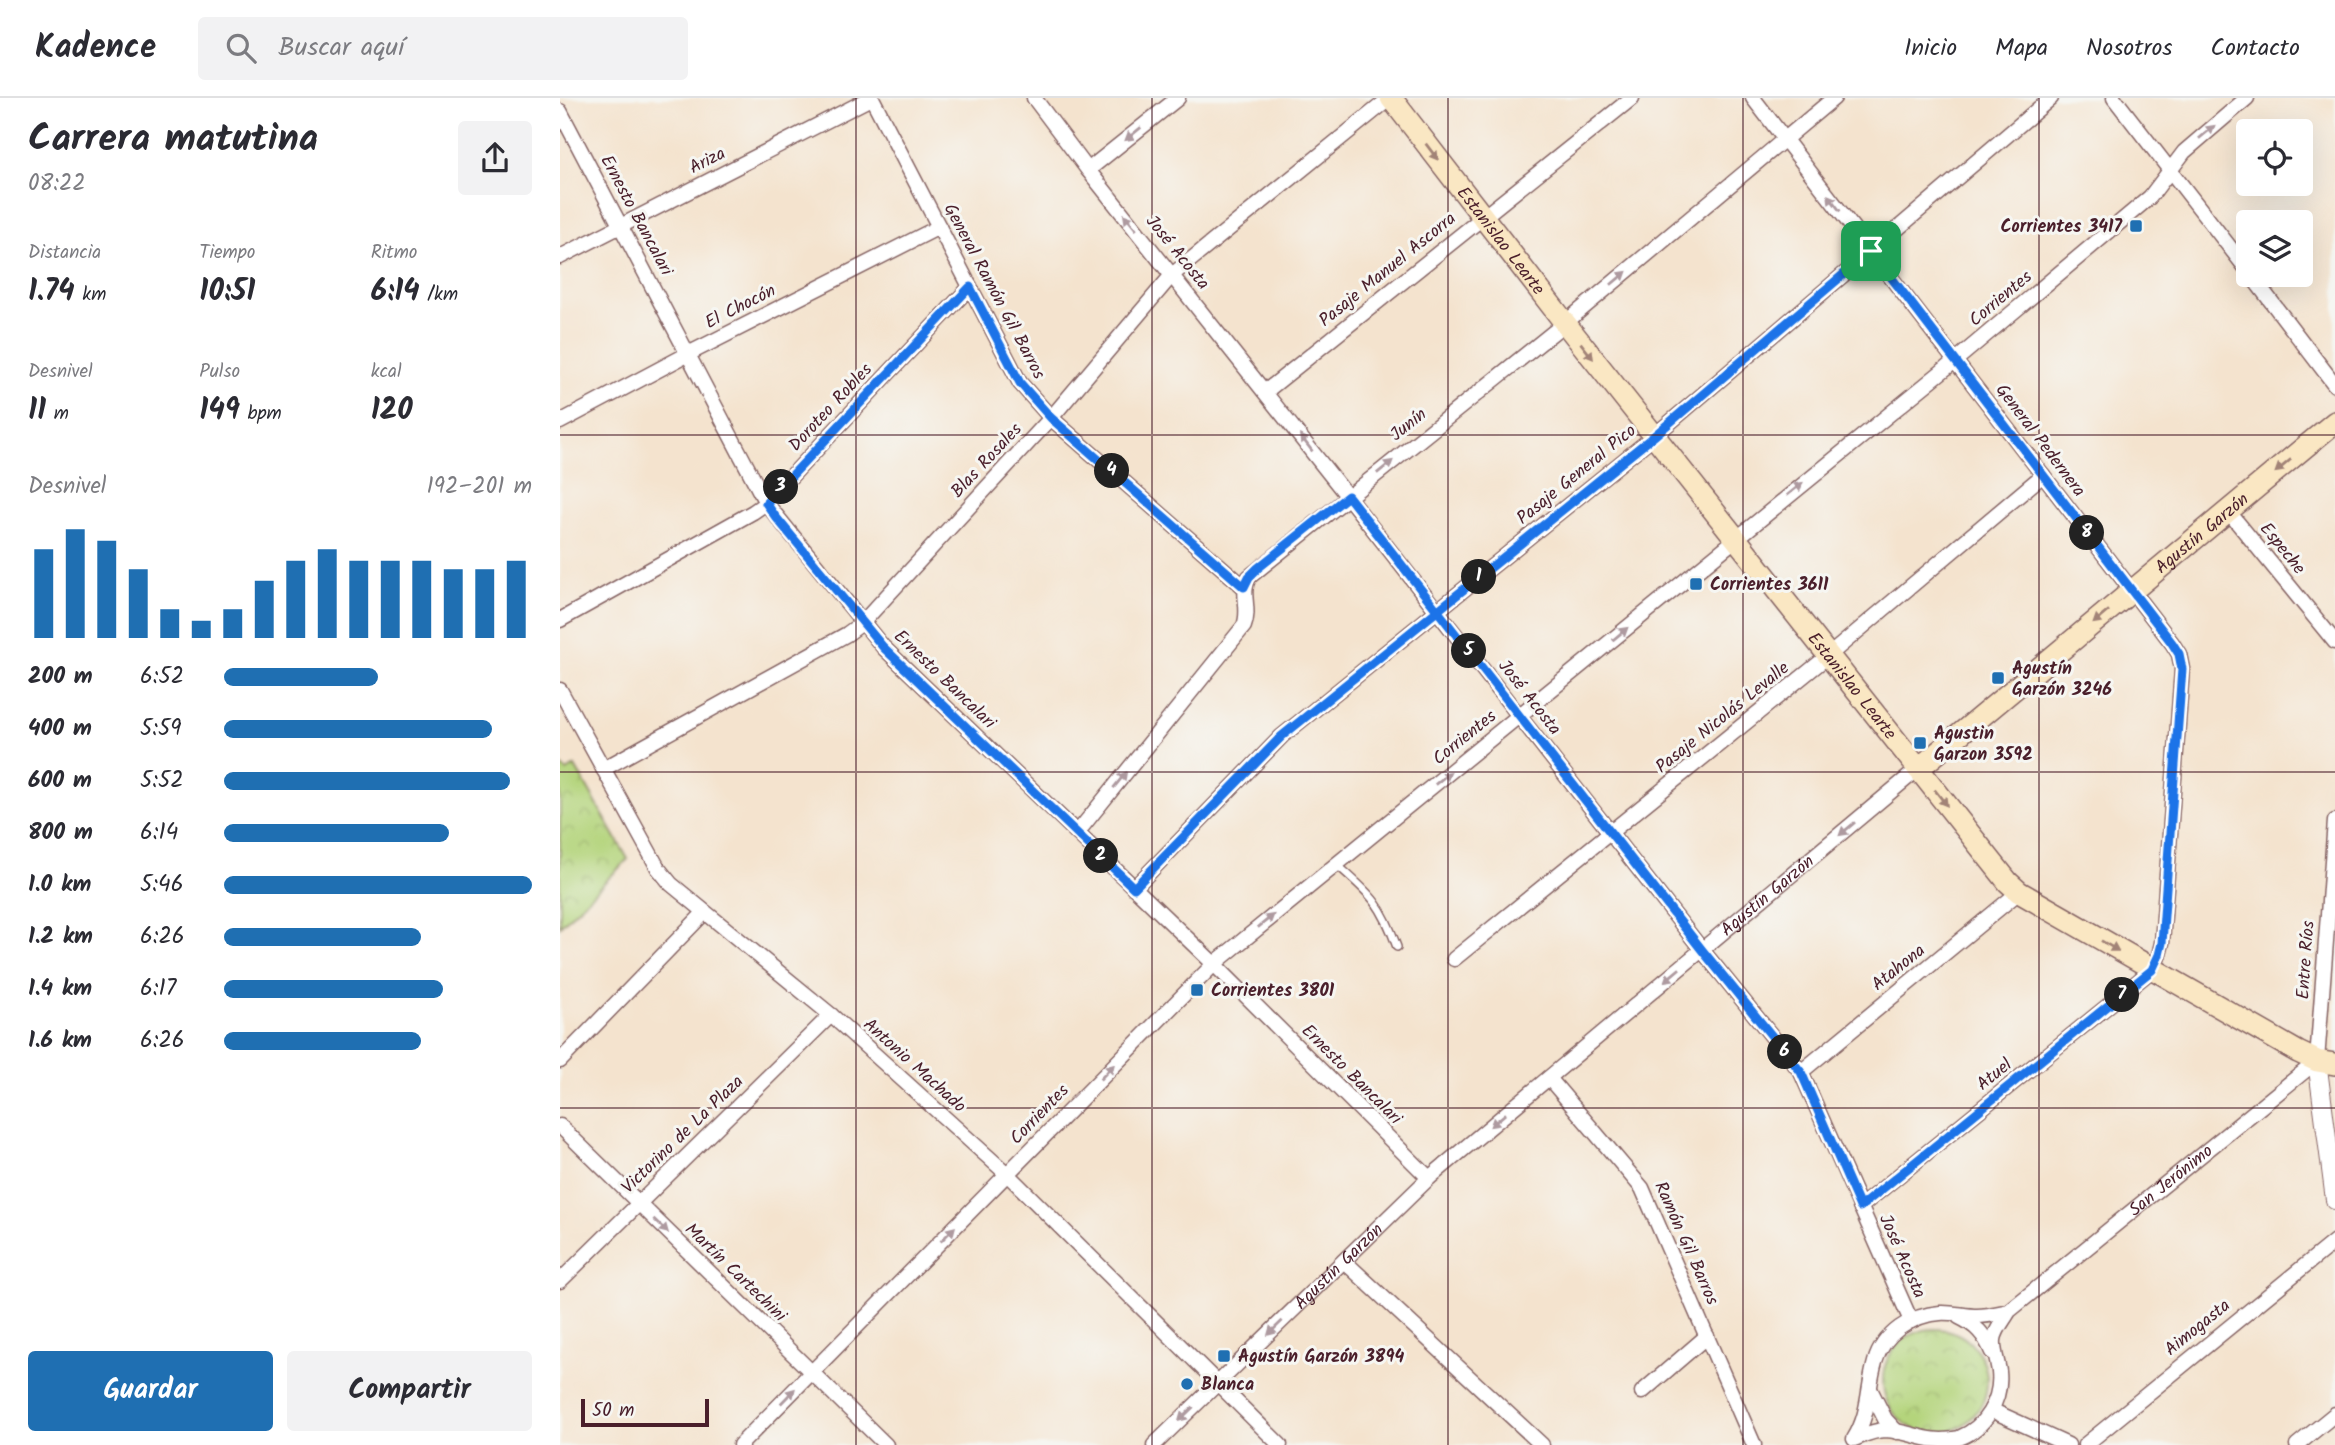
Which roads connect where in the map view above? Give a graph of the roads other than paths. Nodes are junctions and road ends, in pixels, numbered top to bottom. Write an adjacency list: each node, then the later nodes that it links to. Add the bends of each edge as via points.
1 (871, 98): 16 (street, Ariza); 17 (street, General Ramón Gil Barros)
2 (1034, 98): 14 (street, José Acosta)
3 (1178, 98): 14 (street, one-way to 14)
4 (1390, 98): 15 (main road, Estanislao Learte, one-way to 15); 21 (street, Blas Rosales)
5 (1632, 98): 15 (street, Pasaje Manuel Ascorra)
6 (1753, 98): 12 (street, General Pedernera)
7 (1834, 98): 12 (street, Junín)
8 (2052, 98): 18 (street, Pasaje General Pico)
9 (2114, 98): 13 (street)
10 (2247, 98): 13 (street, Corrientes, one-way to 10, via 2184,152)
11 (560, 111): 16 (street, Ernesto Bancalari)
12 (1785, 139): 18 (street, General Pedernera, one-way to 12); 24 (street, Junín, one-way to 12)
13 (2171, 169): 19 (street); 26 (street, Corrientes, via 2150,197)
14 (1088, 170): 21 (street, José Acosta, one-way to 14)
15 (1482, 218): 24 (main road, Estanislao Learte); 28 (street, Pasaje Manuel Ascorra)
16 (621, 226): 20 (street, Ariza); 25 (street, Ernesto Bancalari)
17 (939, 227): 22 (street, General Ramón Gil Barros); 25 (street, El Chocón)
18 (1871, 251): 26 (street, General Pedernera); 32 (street, Pasaje General Pico)
19 (2236, 255)
20 (560, 257)
21 (1172, 275): 28 (street, José Acosta); 29 (street, Blas Rosales)
22 (970, 287): 29 (street, General Ramón Gil Barros, via 1020,383); 35 (street, Doroteo Robles)
23 (2261, 287): 27 (street)
24 (1565, 323): 32 (main road, Estanislao Learte, one-way to 32); 34 (street, Junín, one-way to 24)
25 (688, 354): 30 (street, El Chocón); 35 (street, Ernesto Bancalari)
26 (1956, 360): 33 (street, General Pedernera); 37 (street, Corrientes, one-way to 26)
27 (2335, 385)
28 (1265, 392): 34 (street, José Acosta, one-way to 28)
29 (1051, 418): 38 (street, General Ramón Gil Barros); 42 (street, Blas Rosales)
30 (560, 422)
31 (2335, 422): 36 (main road, Agustín Garzón, one-way to 36)
32 (1654, 436): 37 (main road, Estanislao Learte); 40 (street, Pasaje General Pico)
33 (2043, 475): 39 (street, General Pedernera); 44 (street, Pasaje Nicolás Levalle)
34 (1348, 496): 38 (street, Junín, via 1258,568); 40 (street, José Acosta)
35 (766, 503): 41 (street, Doroteo Robles); 42 (street, Ernesto Bancalari)
36 (2228, 511): 39 (main road, Agustín Garzón); 43 (street, Espeche)
37 (1735, 537): 44 (main road, Estanislao Learte); 46 (street, Corrientes, one-way to 37)
38 (1244, 587): 51 (street, one-way to 38, via 1244,626)
39 (2131, 592): 48 (main road, Agustín Garzón, one-way to 48); 60 (street, General Pedernera, via 2172,643 2182,669 2162,943)
40 (1437, 611): 46 (street, José Acosta); 53 (street, Pasaje General Pico, via 1282,736)
41 (560, 620)
42 (862, 623): 47 (street, Blas Rosales); 51 (street, Ernesto Bancalari)
43 (2335, 642)
44 (1828, 656): 48 (main road, Estanislao Learte); 50 (street, Pasaje Nicolás Levalle)
45 (560, 690): 47 (street, Antonio Machado)
46 (1520, 716): 50 (street, José Acosta); 52 (street, Corrientes, one-way to 46)
47 (603, 769): 55 (street, Antonio Machado, via 658,869)
48 (1918, 769): 54 (main road, Estanislao Learte, one-way to 54); 57 (street, Agustín Garzón, one-way to 57)
49 (2335, 821): 63 (street, Entre Ríos)
50 (1610, 831): 57 (street, José Acosta); 58 (street, Pasaje Nicolás Levalle)
51 (1077, 833): 53 (street, Ernesto Bancalari)
52 (1336, 864): 56 (lane, via 1372,895); 59 (street, Corrientes, one-way to 52)
53 (1134, 888): 59 (street, Ernesto Bancalari)
54 (2019, 892): 60 (main road, Estanislao Learte, one-way to 60); 64 (street, Atahona)
55 (704, 912): 61 (street, Antonio Machado); 62 (street)
56 (1397, 947)
57 (1702, 950): 64 (street, José Acosta); 65 (street, Agustín Garzón, one-way to 65)
58 (1454, 959)
59 (1214, 964): 67 (street, Corrientes, one-way to 59); 68 (street, Ernesto Bancalari)
60 (2152, 970): 63 (main road, Estanislao Learte); 71 (street, Atuel)
61 (831, 1015): 67 (street, Antonio Machado); 70 (street, Victorino de La Plaza)
62 (560, 1060)
63 (2326, 1062): 69 (street); 75 (street, San Jerónimo)
64 (1801, 1072): 71 (street, José Acosta)
65 (1549, 1078): 68 (street, Agustín Garzón, one-way to 68); 78 (street, Ramón Gil Barros, via 1642,1188)
66 (560, 1126): 70 (street, Martín Cartechini)
67 (1007, 1174): 80 (street, Corrientes, one-way to 67); 81 (street, Antonio Machado)
68 (1429, 1178): 73 (street, Agustín Garzón)
69 (2335, 1200)
70 (639, 1204): 74 (street, Victorino de La Plaza); 80 (street, Martín Cartechini, one-way to 80)
71 (1860, 1207): 77 (street, José Acosta)
72 (2335, 1241): 95 (street, Aimogasta)
73 (1344, 1261): 81 (street, Agustín Garzón, one-way to 81); 92 (street)
74 (560, 1281)
75 (2009, 1311): 76 (street, via 1980,1316); 79 (street, via 1995,1337)
76 (1953, 1313): 77 (street); 79 (street, via 1983,1334)
77 (1911, 1321): 82 (street, via 1883,1345)
78 (1707, 1336): 83 (street); 93 (street, Ramón Gil Barros)
79 (1997, 1363): 84 (street, via 1998,1392)
80 (812, 1372): 88 (street, Corrientes, one-way to 80); 89 (street, Martín Cartechini)
81 (1218, 1384): 90 (street, Agustín Garzón, one-way to 90); 91 (street, Antonio Machado)
82 (1870, 1390): 86 (street); 87 (street, via 1864,1423)
83 (1642, 1392)
84 (1991, 1410): 86 (street, via 1969,1433 1949,1441 1928,1442); 94 (street)
85 (2335, 1414): 96 (street)
86 (1897, 1432): 87 (street, via 1871,1432)
87 (1850, 1442)
88 (740, 1445)
89 (886, 1445)
90 (1154, 1445)
91 (1280, 1445)
92 (1542, 1445)
93 (1754, 1445)
94 (2068, 1445)
95 (2085, 1445)
96 (2297, 1445)

